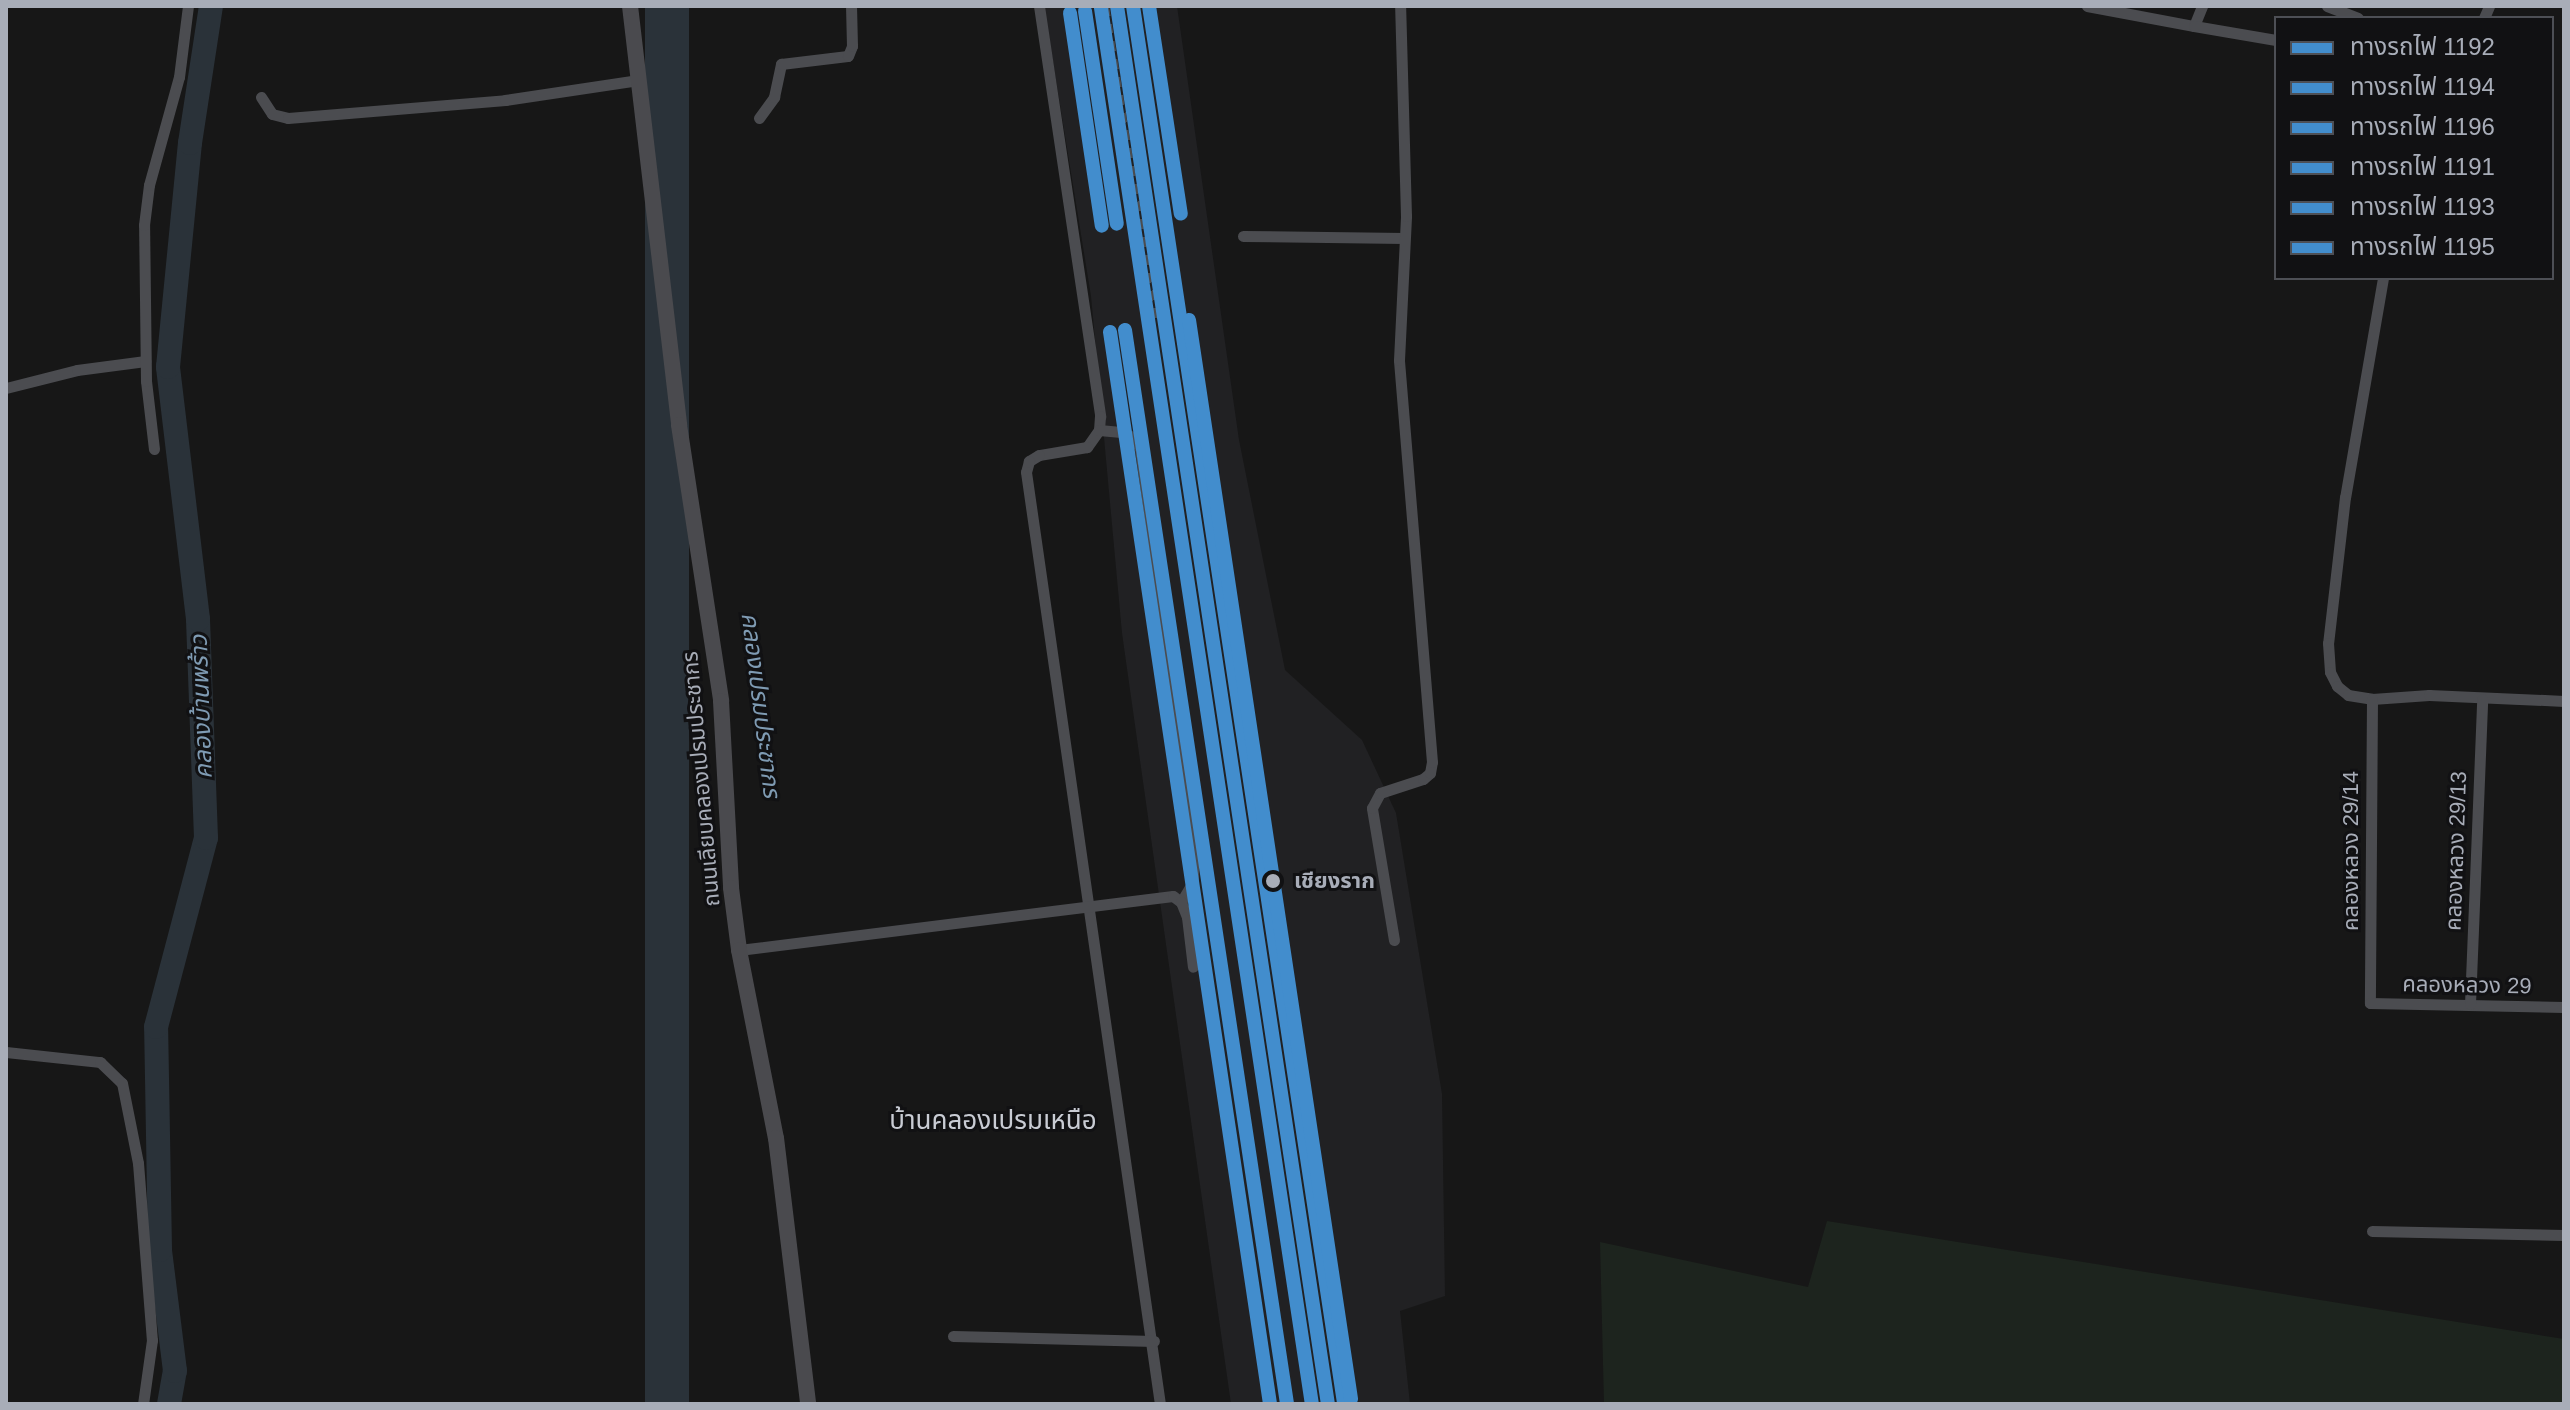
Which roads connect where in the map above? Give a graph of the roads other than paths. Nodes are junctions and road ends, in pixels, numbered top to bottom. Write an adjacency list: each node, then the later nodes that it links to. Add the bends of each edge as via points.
1 (188, 6): 18 (street, via 179,77 146,201)
2 (630, 6): 12 (street, ถนนเลียบคลองเปรมประชากร)
3 (851, 6): 14 (street, via 848,56 781,64 774,97)
4 (1039, 6): 20 (street)
5 (1400, 6): 16 (street)
6 (2087, 6): 10 (street)
7 (2202, 6): 10 (street)
8 (2327, 6): 9 (street)
9 (2348, 10)
10 (2194, 26): 11 (street)
11 (2274, 40)
12 (639, 80): 13 (street, via 505,100 288,118 272,114); 28 (street, ถนนเลียบคลองเปรมประชากร, via 679,425 721,701 731,888)
13 (261, 97)
14 (759, 118)
15 (1243, 236): 16 (street)
16 (1404, 238): 27 (street, via 1399,360 1432,762 1423,779 1380,793 1372,808)
17 (2383, 280): 22 (street, via 2345,497 2328,643 2337,686 2348,695)
18 (145, 361): 19 (street, via 77,370); 21 (street)
19 (6, 388)
20 (1099, 430): 25 (street, via 1121,432 1140,448 1194,850 1193,882); 26 (street, via 1087,447 1039,455 1029,461 1026,472)
21 (154, 449)
22 (2372, 699): 23 (street); 30 (street, คลองหลวง 29/14)
23 (2482, 699): 24 (street); 31 (street, คลองหลวง 29/13)
24 (2564, 701)
25 (1181, 902): 26 (street, via 1159,896); 29 (street)
26 (1091, 907): 28 (street); 37 (street)
27 (1394, 940)
28 (747, 949): 39 (street, ถนนเลียบคลองเปรมประชากร)
29 (1193, 967)
30 (2370, 1003): 31 (street, คลองหลวง 29)
31 (2470, 1004): 32 (street, คลองหลวง 29)
32 (2564, 1007)
33 (6, 1052): 38 (street, via 107,1066 122,1083 138,1163 152,1340)
34 (2372, 1231): 35 (street)
35 (2564, 1235)
36 (953, 1336): 37 (street)
37 (1154, 1341): 40 (street)
38 (143, 1404)
39 (808, 1404)
40 (1160, 1404)

